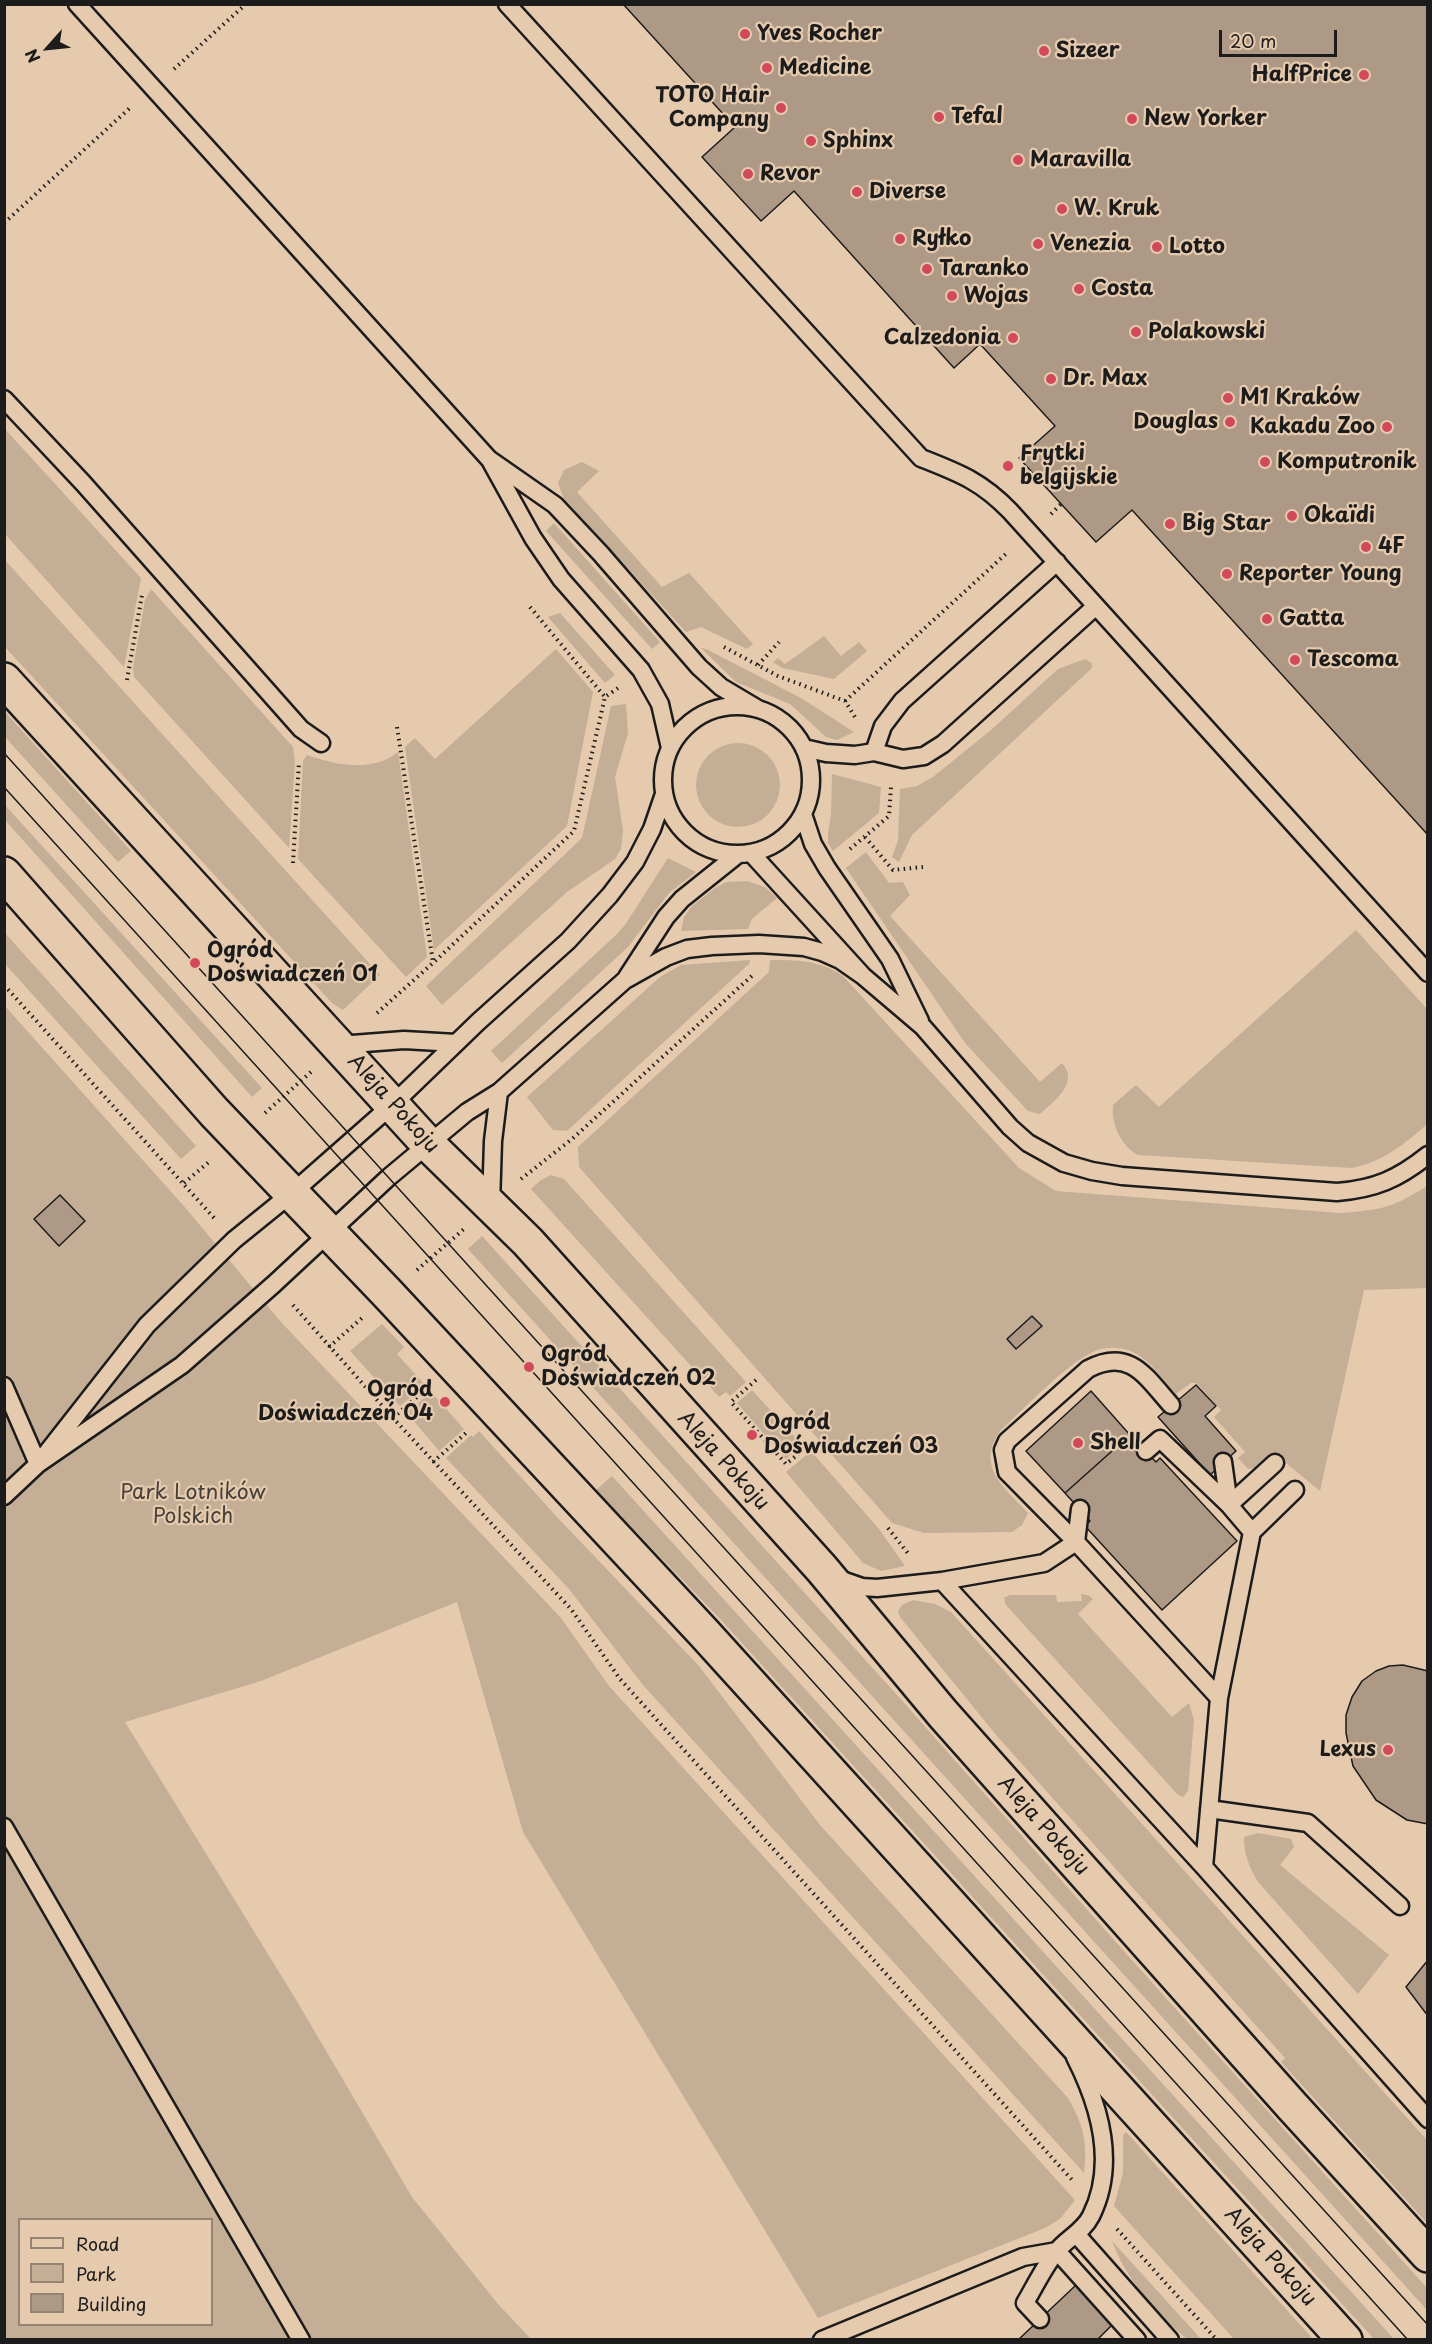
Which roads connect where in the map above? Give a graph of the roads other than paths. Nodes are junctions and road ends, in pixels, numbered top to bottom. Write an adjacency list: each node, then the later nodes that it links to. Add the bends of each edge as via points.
1 (77, 4): 4 (lane)
2 (507, 4): 5 (lane, via 921,458 963,475 991,492)
3 (4, 399): 9 (lane, via 301,729)
4 (489, 459): 8 (lane, via 555,505 699,667 721,687); 10 (lane, via 561,579 641,670 660,704)
5 (1057, 562): 6 (lane); 12 (lane, via 902,701 883,726)
6 (1096, 606): 12 (lane, via 924,756 903,759); 17 (lane)
7 (4, 680): 22 (main road, Aleja Pokoju)
8 (758, 709): 10 (lane, via 723,707 702,714 682,730); 11 (lane, via 783,722)
9 (321, 743)
10 (670, 748): 13 (lane, via 663,768)
11 (804, 748): 12 (lane, via 855,755); 14 (lane, via 811,782)
12 (874, 752)
13 (664, 794): 15 (lane, via 673,818 690,838 712,850); 21 (lane, via 635,862 610,895 568,941)
14 (803, 813): 15 (lane, via 782,839 768,848); 20 (lane, via 813,844 890,959)
15 (744, 854): 18 (lane); 19 (lane, via 682,899)
16 (4, 874): 27 (main road, Aleja Pokoju, via 214,1112)
17 (1428, 973)
18 (863, 976): 19 (lane, via 822,952 759,944 687,950); 20 (lane)
19 (625, 980): 23 (lane)
20 (923, 1027): 26 (lane, via 1028,1143 1092,1171 1360,1190 1383,1184)
21 (456, 1043): 22 (lane, via 404,1040); 24 (lane)
22 (339, 1046): 24 (main road, Aleja Pokoju)
23 (499, 1092): 25 (lane); 28 (lane)
24 (392, 1105): 25 (main road, Aleja Pokoju); 27 (lane)
25 (427, 1143): 28 (main road, Aleja Pokoju); 29 (lane)
26 (1428, 1155)
27 (292, 1193): 29 (main road, Aleja Pokoju); 35 (lane, via 234,1240 147,1325)
28 (482, 1214): 42 (main road, Aleja Pokoju, via 528,1242)
29 (329, 1231): 35 (lane, via 182,1365); 49 (main road, Aleja Pokoju, via 704,1633)
30 (4, 1386): 35 (lane)
31 (1172, 1406): 41 (lane, via 1133,1365 1122,1361 1099,1363 1007,1441 1003,1450 1007,1472)
32 (1146, 1451): 38 (lane, via 1160,1439)
33 (1223, 1462): 38 (lane)
34 (1275, 1463): 38 (lane)
35 (38, 1464): 37 (lane)
36 (1295, 1490): 40 (lane)
37 (4, 1496)
38 (1229, 1505): 40 (lane)
39 (1080, 1509): 41 (lane)
40 (1252, 1532): 44 (lane)
41 (1076, 1542): 43 (lane, via 1044,1563); 44 (lane)
42 (822, 1569): 43 (lane, via 839,1580 877,1588); 53 (main road, Aleja Pokoju, via 943,1714)
43 (942, 1581): 47 (lane)
44 (1219, 1698): 45 (lane)
45 (1209, 1809): 47 (lane); 48 (lane, via 1308,1823)
46 (4, 1827): 56 (lane)
47 (1204, 1867): 50 (lane)
48 (1400, 1906)
49 (1047, 2011): 51 (lane, via 1079,2065 1100,2118 1104,2168 1100,2192 1091,2216); 59 (main road, Aleja Pokoju)
50 (1428, 2119)
51 (1077, 2235): 52 (lane); 58 (lane)
52 (1057, 2251): 54 (lane, via 1025,2303); 55 (lane); 57 (lane, via 1023,2257)
53 (1428, 2255)
54 (1040, 2319)
55 (1133, 2338)
56 (301, 2340)
57 (822, 2340)
58 (1170, 2340)
59 (1345, 2340)

